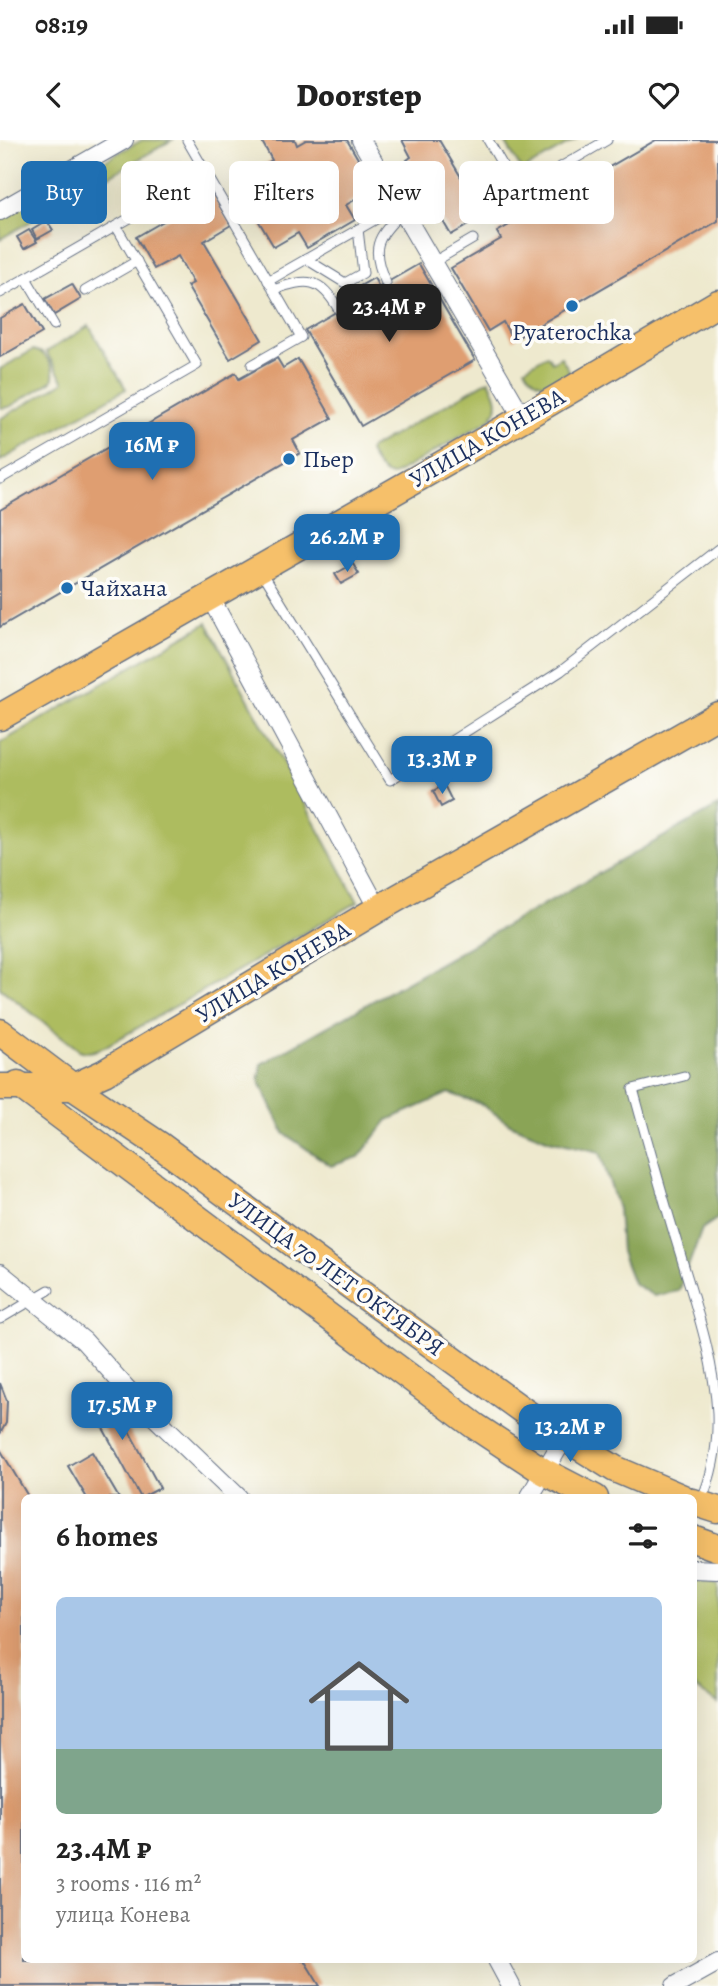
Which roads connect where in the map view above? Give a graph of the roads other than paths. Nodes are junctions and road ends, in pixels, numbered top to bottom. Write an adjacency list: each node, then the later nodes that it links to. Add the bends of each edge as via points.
1 (124, 140): 9 (street)
2 (187, 140): 6 (lane)
3 (361, 140): 7 (street)
4 (488, 140): 5 (lane, via 519,192)
5 (607, 140)
6 (199, 161)
7 (373, 161)
8 (215, 189): 22 (lane)
9 (0, 212)
10 (121, 223): 14 (lane)
11 (369, 224): 15 (lane)
12 (390, 224): 21 (lane, via 376,253)
13 (410, 224): 19 (street)
14 (116, 226): 18 (lane); 20 (lane)
15 (358, 229): 17 (lane); 17 (lane, via 363,273 345,284)
16 (473, 239): 19 (lane)
17 (306, 259): 22 (lane)
18 (137, 261): 23 (lane); 30 (lane, via 197,365)
19 (432, 262): 29 (street)
20 (26, 278): 24 (lane); 27 (lane)
21 (386, 283)
22 (271, 285): 26 (lane, via 318,285); 28 (lane, via 301,337)
23 (85, 291)
24 (0, 293)
25 (718, 303): 29 (main road, УЛИЦА КОНЕВА)
26 (339, 310)
27 (54, 325)
28 (252, 365)
29 (523, 418): 32 (main road, УЛИЦА КОНЕВА)
30 (0, 479)
31 (718, 549): 32 (lane, via 561,671 390,780)
32 (260, 568): 33 (main road, УЛИЦА КОНЕВА)
33 (210, 597): 35 (main road, УЛИЦА КОНЕВА); 36 (street)
34 (718, 715): 36 (main road, УЛИЦА КОНЕВА)
35 (0, 717)
36 (378, 909): 41 (main road, УЛИЦА КОНЕВА, via 104,1073)
37 (0, 1032): 41 (main road, УЛИЦА 70 ЛЕТ ОКТЯБРЯ)
38 (0, 1070): 40 (main road, УЛИЦА 70 ЛЕТ ОКТЯБРЯ)
39 (684, 1076): 51 (lane, via 633,1089 710,1367 717,1413 716,1448)
40 (11, 1087): 41 (main road, УЛИЦА КОНЕВА); 46 (main road, УЛИЦА 70 ЛЕТ ОКТЯБРЯ)
41 (72, 1087): 45 (main road, УЛИЦА 70 ЛЕТ ОКТЯБРЯ, via 158,1144)
42 (0, 1273): 43 (street)
43 (41, 1295): 44 (lane); 47 (street, via 135,1398)
44 (0, 1319)
45 (564, 1438): 46 (street); 50 (main road, УЛИЦА 70 ЛЕТ ОКТЯБРЯ, via 615,1469)
46 (543, 1471): 48 (street); 49 (main road, УЛИЦА 70 ЛЕТ ОКТЯБРЯ)
47 (235, 1494)
48 (531, 1494)
49 (587, 1494)
50 (674, 1494)
51 (698, 1504)
52 (697, 1540): 53 (main road)
53 (718, 1548)
54 (697, 1569): 55 (street)
55 (718, 1570)
56 (718, 1962): 58 (street)
57 (499, 1963): 59 (street)
58 (678, 1985)
59 (511, 1986)

